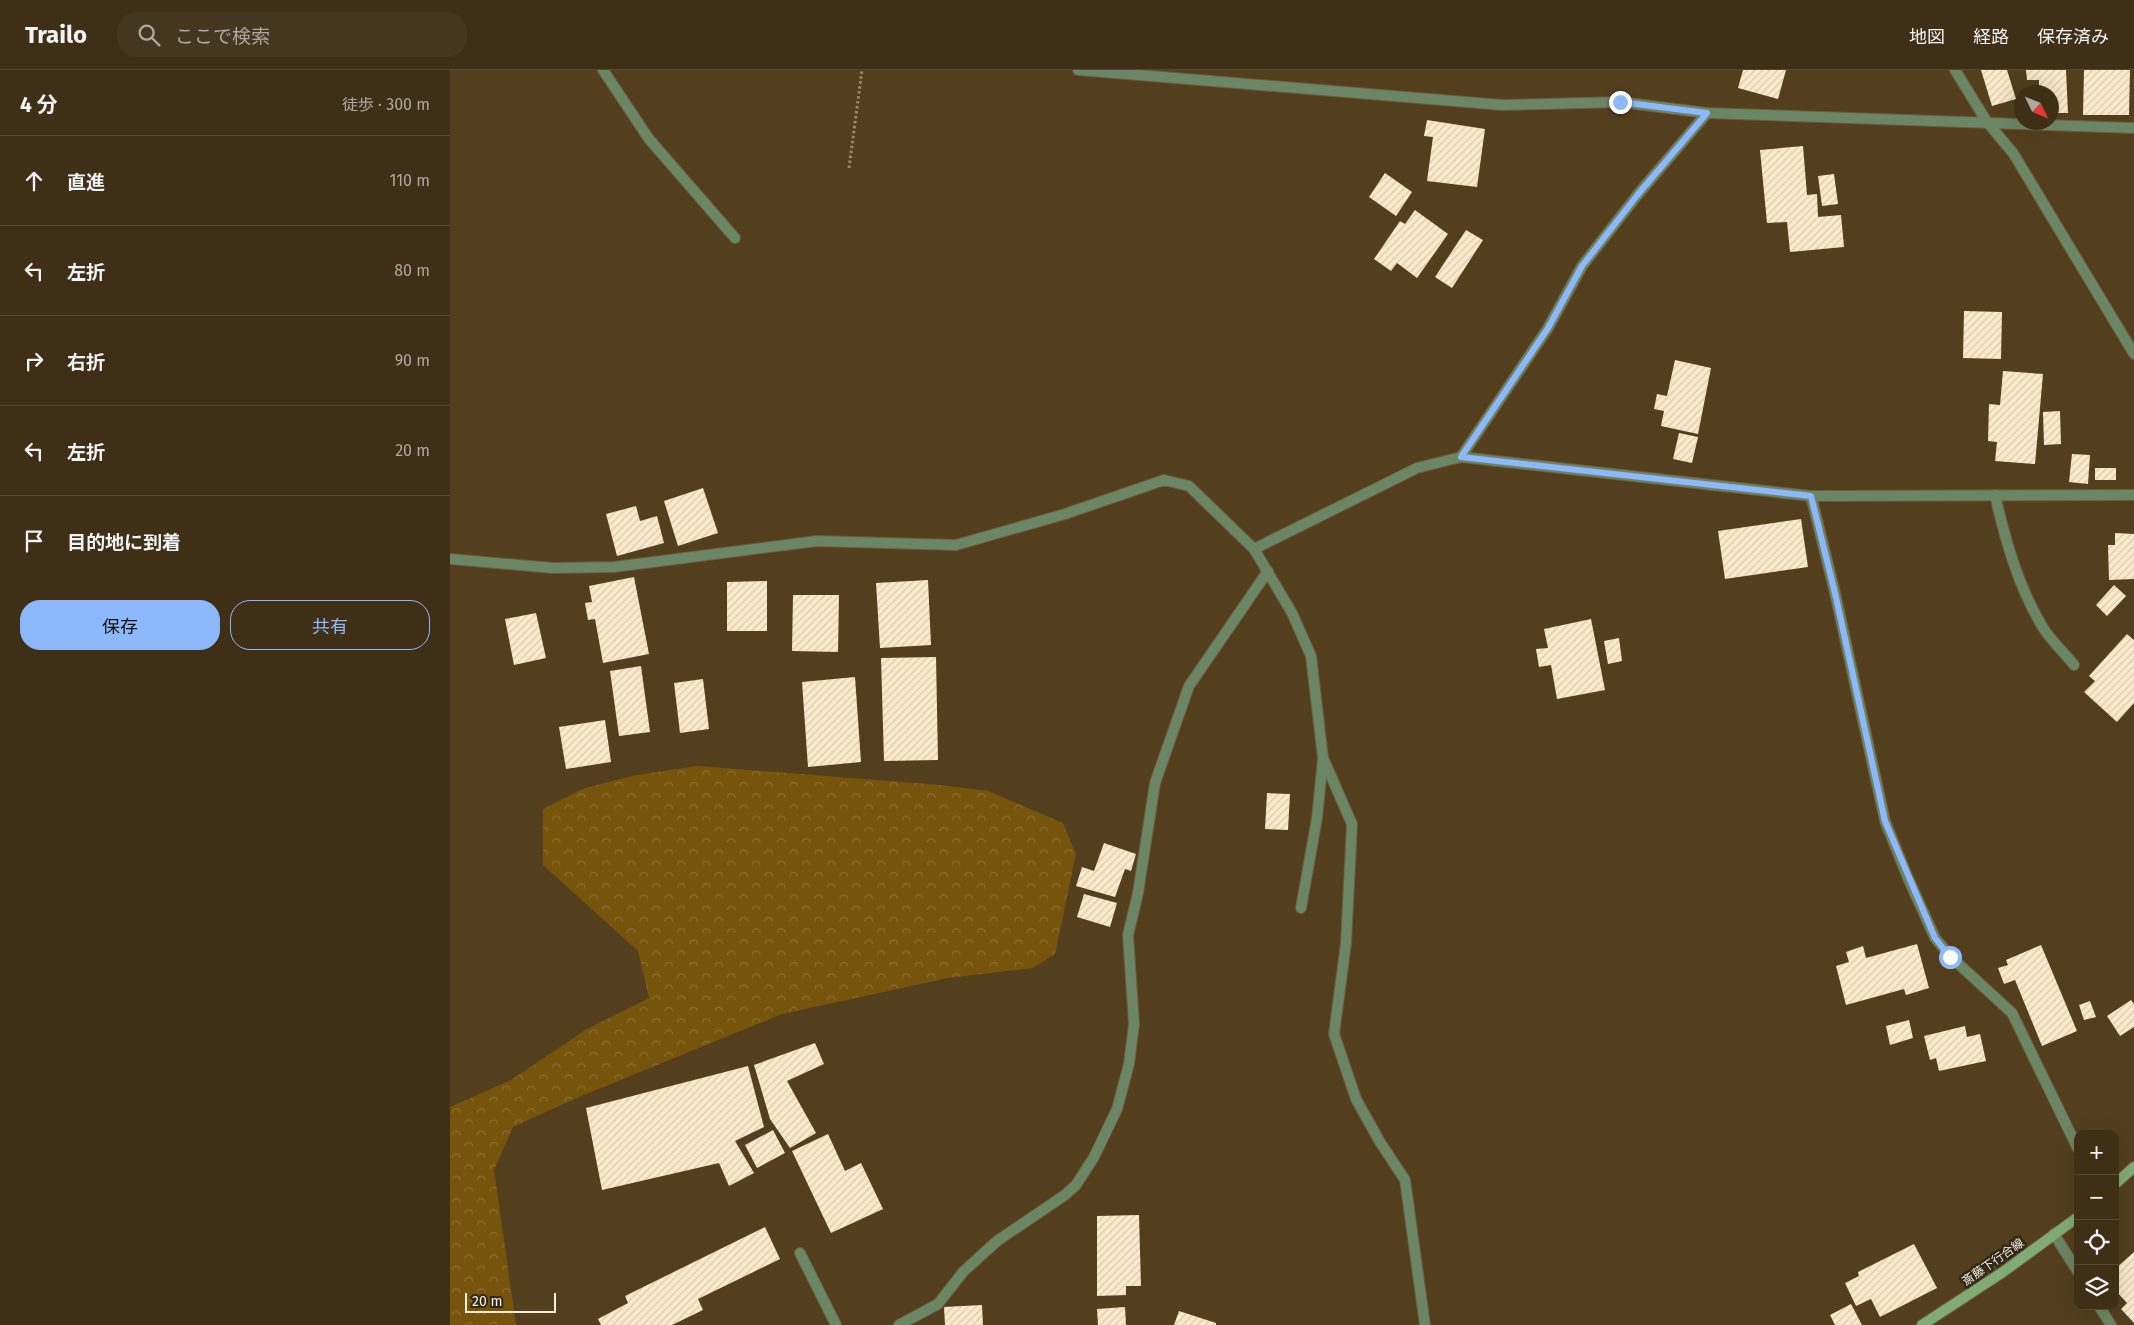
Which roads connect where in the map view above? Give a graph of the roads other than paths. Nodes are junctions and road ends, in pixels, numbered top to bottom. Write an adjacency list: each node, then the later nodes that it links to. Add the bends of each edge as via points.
1 (603, 70): 7 (street, via 649,139)
2 (1078, 70): 4 (street, via 1502,105 1620,102)
3 (1955, 70): 5 (street)
4 (1707, 113): 5 (street); 9 (street, via 1582,266 1548,328)
5 (1987, 122): 6 (street); 8 (street, via 2013,152)
6 (2134, 128)
7 (735, 238)
8 (2134, 354)
9 (1461, 457): 12 (street); 13 (street, via 1417,468)
10 (1995, 495): 11 (street); 12 (street); 16 (street, via 2004,536 2026,593 2042,627)
11 (2134, 495)
12 (1811, 496): 19 (street, via 1885,821 1908,878 1935,938 1950,957 2012,1013)
13 (1254, 549): 14 (street, via 1189,486 1164,480 1066,514 956,545 817,541 614,567 553,568); 15 (street)
14 (450, 559)
15 (1268, 571): 17 (street, via 1311,656); 28 (street, via 1189,686 1156,783 1128,935 1134,1024 1129,1064 1117,1108 1094,1158 1076,1184 997,1241 963,1272 938,1304)
16 (2074, 665)
17 (1323, 758): 18 (street, via 1317,818); 29 (street, via 1352,824 1346,943 1334,1034 1356,1099 1405,1180)
18 (1301, 908)
19 (2074, 1141)
20 (2132, 1172): 21 (main road)
21 (2119, 1181)
22 (2075, 1220): 23 (main road, 斎藤下行合線)
23 (2054, 1234): 25 (street); 30 (main road, 斎藤下行合線)
24 (800, 1253): 27 (street)
25 (2074, 1266)
26 (2102, 1310): 31 (street)
27 (836, 1325)
28 (899, 1325)
29 (1424, 1325)
30 (1922, 1325)
31 (2111, 1325)

